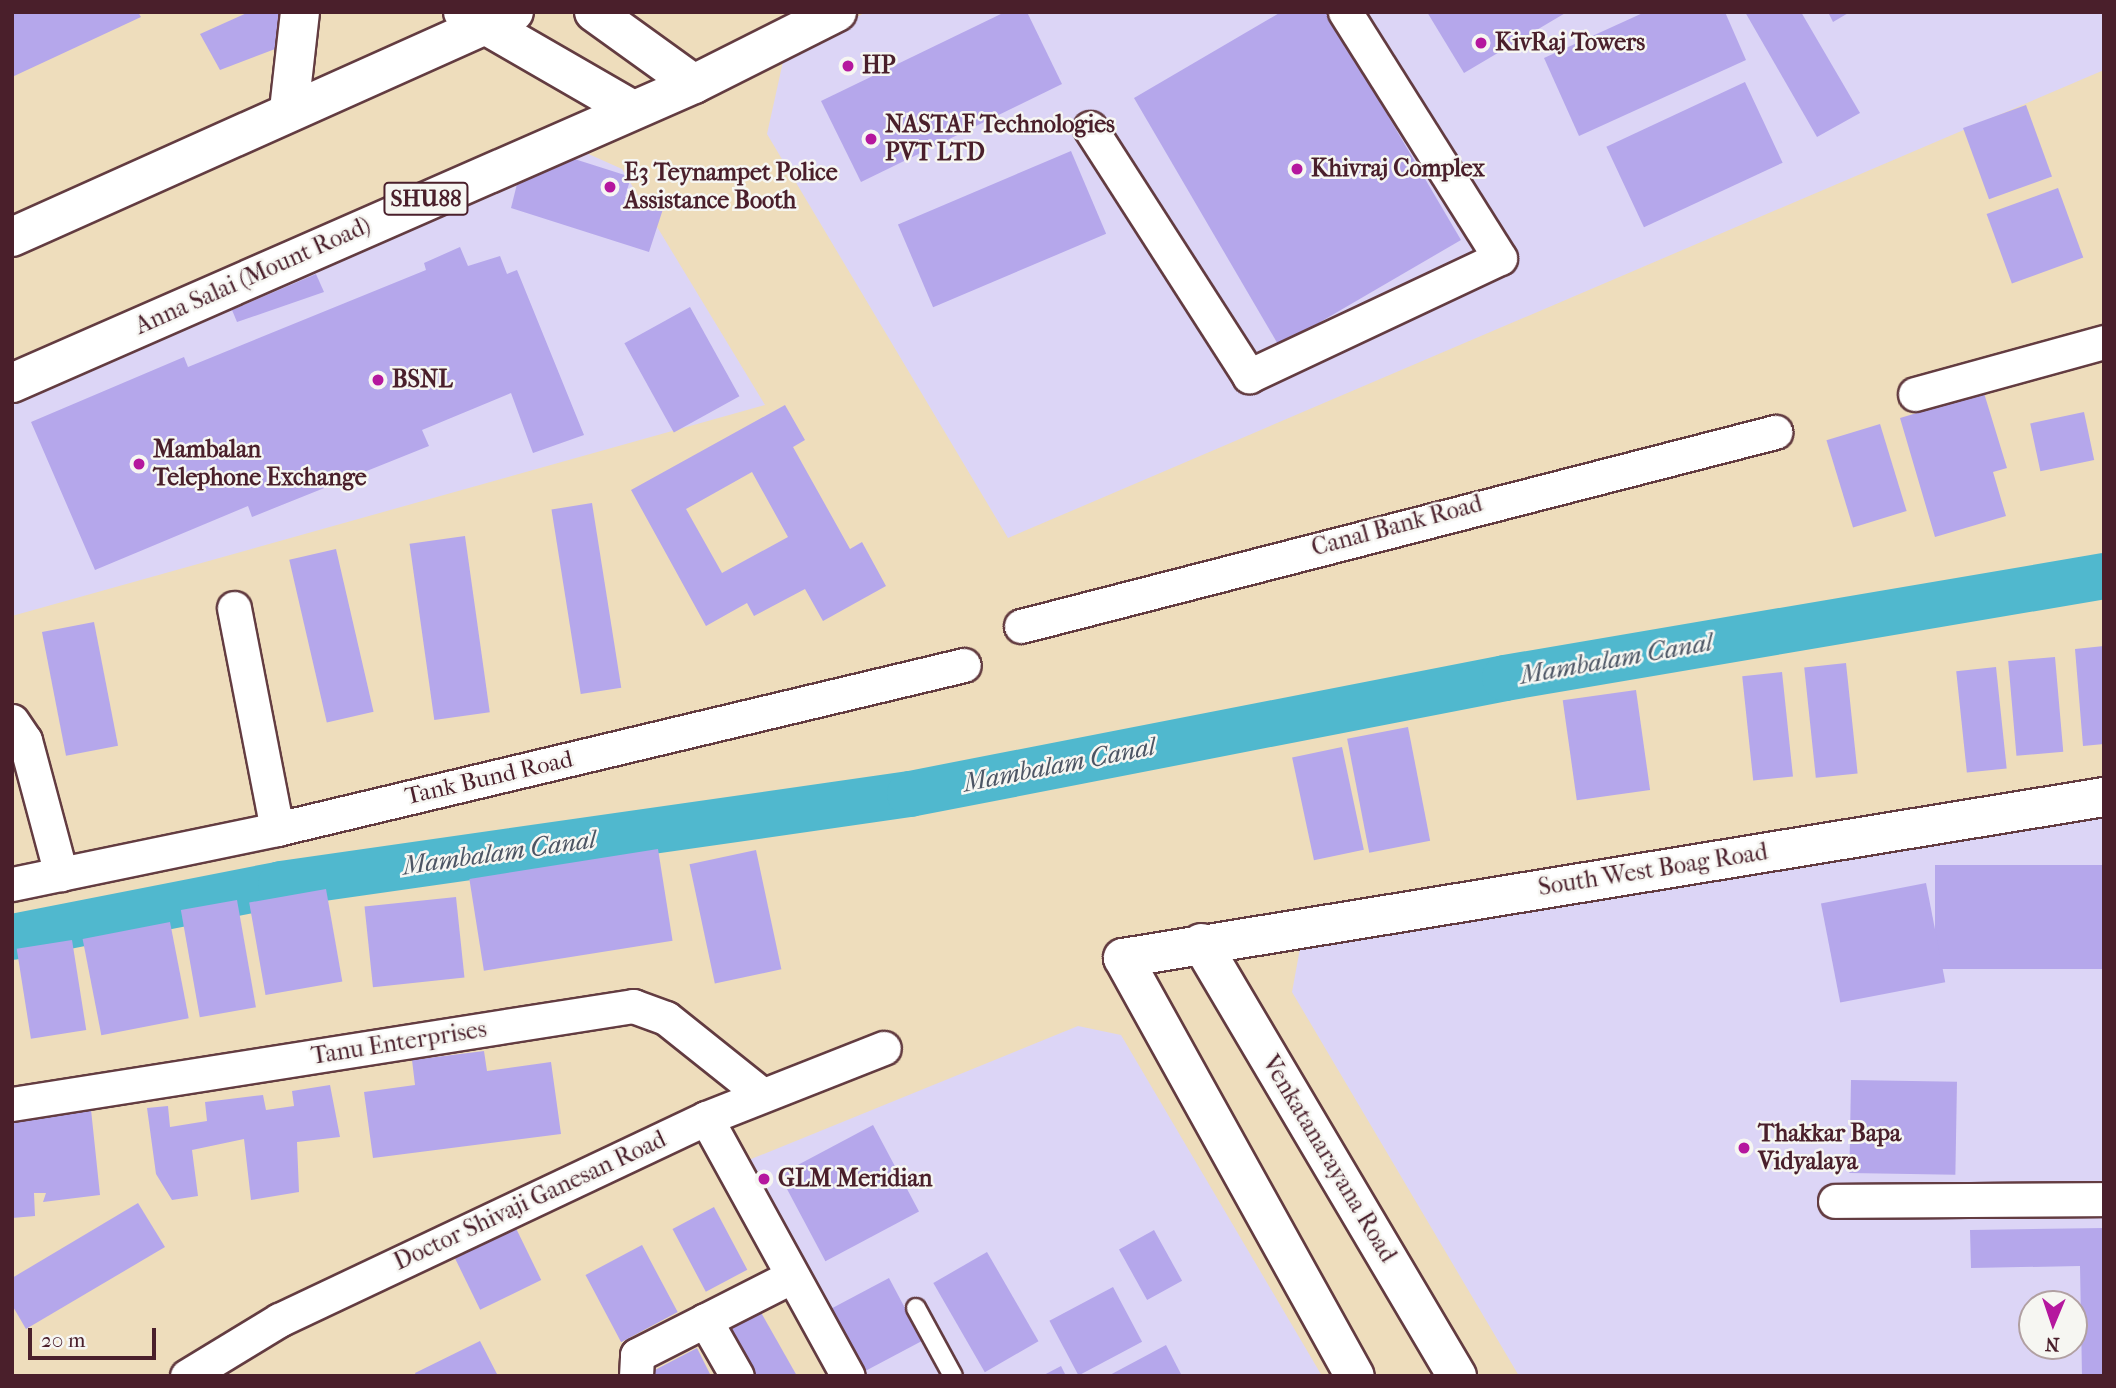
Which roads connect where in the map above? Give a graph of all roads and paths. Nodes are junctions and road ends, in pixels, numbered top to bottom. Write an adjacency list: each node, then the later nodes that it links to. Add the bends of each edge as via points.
1 (300, 12): 8 (main road)
2 (594, 12): 6 (main road)
3 (837, 12): 6 (main road, Anna Salai (Mount Road) / SHU88)
4 (1345, 12): 9 (street, via 1500,258 1249,376)
5 (488, 17): 7 (main road); 8 (main road)
6 (694, 84): 7 (main road, Anna Salai (Mount Road) / SHU88)
7 (629, 108): 12 (main road, Anna Salai (Mount Road) / SHU88)
8 (289, 110): 10 (main road)
9 (1090, 128)
10 (12, 237)
11 (2104, 342): 13 (street)
12 (12, 383)
13 (1915, 394)
14 (1775, 432): 16 (street, Canal Bank Road)
15 (234, 608): 20 (street)
16 (1021, 626)
17 (964, 665): 20 (street, Tank Bund Road)
18 (12, 721): 21 (street, via 25,740)
19 (2104, 797): 23 (main road, South West Boag Road)
20 (277, 829): 21 (street, Tank Bund Road)
21 (61, 874): 22 (street, Tank Bund Road)
22 (12, 884)
23 (1201, 943): 33 (main road, South West Boag Road, via 1123,958); 39 (main road, Venkatanarayana Road)
24 (884, 1048): 25 (street, Doctor Shivaji Ganesan Road)
25 (760, 1093): 26 (street, Tanu Enterprises, via 666,1018 634,1006); 27 (street, Doctor Shivaji Ganesan Road)
26 (12, 1104)
27 (706, 1118): 30 (street); 34 (street, Doctor Shivaji Ganesan Road, via 279,1320)
28 (2104, 1199): 29 (street)
29 (1835, 1201)
30 (789, 1278): 32 (street); 37 (street)
31 (916, 1308): 38 (lane)
32 (705, 1320): 35 (street, via 637,1355); 36 (street)
33 (1342, 1371)
34 (187, 1376)
35 (636, 1376)
36 (737, 1376)
37 (848, 1376)
38 (953, 1376)
39 (1457, 1376)

